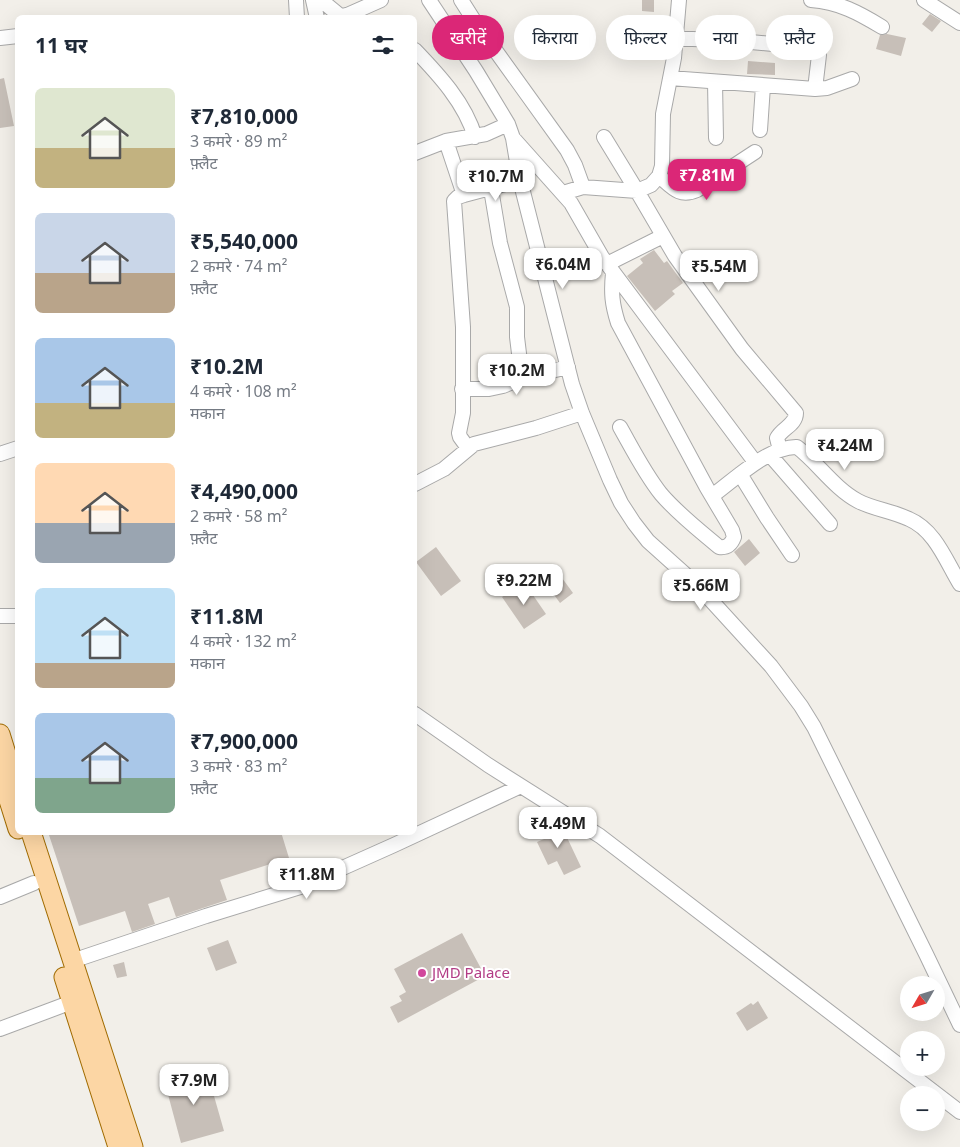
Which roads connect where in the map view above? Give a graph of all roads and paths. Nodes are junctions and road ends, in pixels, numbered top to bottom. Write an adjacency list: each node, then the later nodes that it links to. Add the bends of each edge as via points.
1 (296, 0): 11 (street)
2 (313, 0): 12 (street)
3 (321, 0): 13 (street)
4 (381, 0): 10 (street)
5 (429, 0): 28 (street)
6 (461, 0): 39 (street, via 567,150)
7 (679, 0): 15 (street)
8 (811, 0): 17 (street, via 854,10)
9 (924, 0): 16 (street)
10 (359, 4): 14 (street)
11 (297, 15)
12 (316, 15)
13 (339, 15)
14 (346, 15)
15 (678, 15)
16 (960, 23)
17 (882, 27)
18 (15, 36): 19 (street)
19 (0, 38)
20 (685, 38): 27 (street, via 815,48 819,55)
21 (417, 52): 30 (street, via 447,86)
22 (673, 60): 23 (street)
23 (670, 78): 25 (street); 37 (street, via 663,114)
24 (852, 79): 27 (street)
25 (715, 82): 26 (street); 33 (street)
26 (763, 86): 27 (street); 29 (street)
27 (815, 89)
28 (508, 124): 30 (street); 31 (street)
29 (760, 130)
30 (475, 137): 34 (street)
31 (514, 138): 38 (street); 42 (street)
32 (604, 138): 41 (street)
33 (716, 138)
34 (453, 139): 35 (street); 43 (street)
35 (417, 152)
36 (755, 152): 37 (street, via 690,193 678,192)
37 (659, 176): 41 (street, via 651,185)
38 (520, 180): 40 (street); 46 (street)
39 (583, 187): 41 (street); 42 (street)
40 (491, 189): 43 (street); 47 (street, via 500,243 517,307)
41 (638, 191): 44 (street)
42 (563, 193): 45 (street)
43 (461, 196): 48 (street, via 454,201 454,207 463,327)
44 (663, 236): 45 (street); 53 (street, via 742,349 796,413 793,422 779,433)
45 (610, 268): 55 (street); 58 (street, via 613,307 618,324)
46 (568, 367): 47 (street); 49 (street)
47 (522, 378): 48 (street, via 489,389)
48 (462, 389): 51 (street, via 463,413 459,430)
49 (582, 414): 51 (street, via 536,428); 75 (street, via 610,480 634,523 648,541 697,585 771,666 814,727)
50 (620, 427): 58 (street, via 661,493 685,519 719,547 724,547 730,545 734,537)
51 (464, 442): 57 (street, via 444,469)
52 (15, 449): 54 (street)
53 (775, 452): 55 (street); 59 (street); 61 (street, via 790,446 798,447 858,501 921,526 930,534)
54 (0, 454)
55 (755, 462): 56 (street)
56 (740, 474): 58 (street); 60 (street)
57 (417, 483)
58 (712, 496)
59 (830, 524)
60 (792, 555)
61 (960, 584)
62 (0, 616): 63 (street)
63 (15, 616)
64 (417, 715): 67 (street)
65 (0, 734): 66 (main road)
66 (12, 777): 68 (main road)
67 (521, 786): 73 (street, via 300,887); 77 (street, via 600,836)
68 (15, 803)
69 (20, 835): 71 (main road)
70 (32, 835): 73 (main road)
71 (34, 883): 72 (street); 74 (main road)
72 (0, 897)
73 (72, 961): 79 (main road)
74 (72, 1002): 76 (street); 78 (main road)
75 (960, 1025)
76 (0, 1029)
77 (960, 1112)
78 (118, 1147)
79 (133, 1147)

